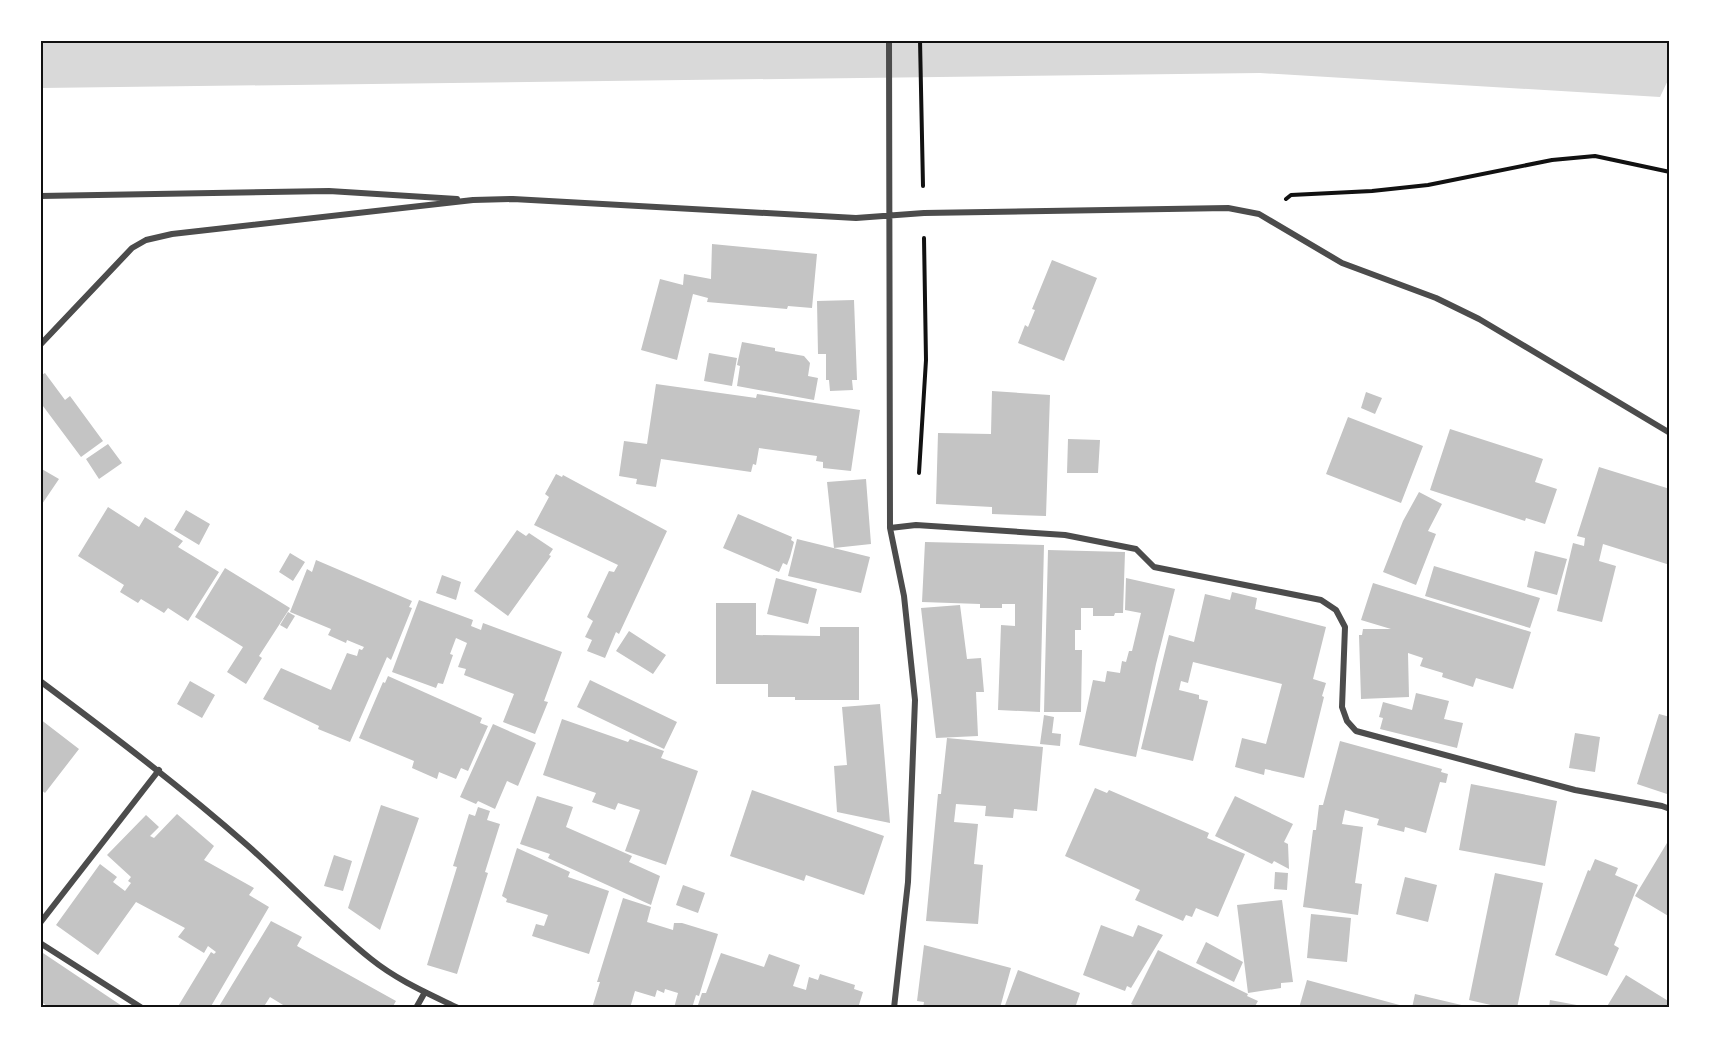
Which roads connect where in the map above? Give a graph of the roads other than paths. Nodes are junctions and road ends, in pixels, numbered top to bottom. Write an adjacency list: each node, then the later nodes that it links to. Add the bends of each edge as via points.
1 (889, 40): 4 (street)
2 (40, 196): 3 (street, via 329,191)
3 (472, 200): 4 (street, via 856,218); 5 (street, via 146,240 132,248)
4 (889, 216): 6 (street, via 1193,207 1259,214 1342,263 1436,298 1479,319); 7 (street)
5 (40, 345)
6 (1670, 434)
7 (890, 528): 10 (street, via 916,525 1065,535 1136,549 1154,567 1321,600 1336,610 1345,627 1342,707 1356,731 1575,790); 17 (street, via 904,596 915,700 908,882)
8 (40, 681): 9 (street)
9 (159, 770): 11 (street); 13 (street, via 372,960)
10 (1670, 809)
11 (40, 922)
12 (40, 943): 14 (street)
13 (425, 992): 15 (street); 16 (street)
14 (142, 1008)
15 (416, 1008)
16 (458, 1008)
17 (894, 1008)

